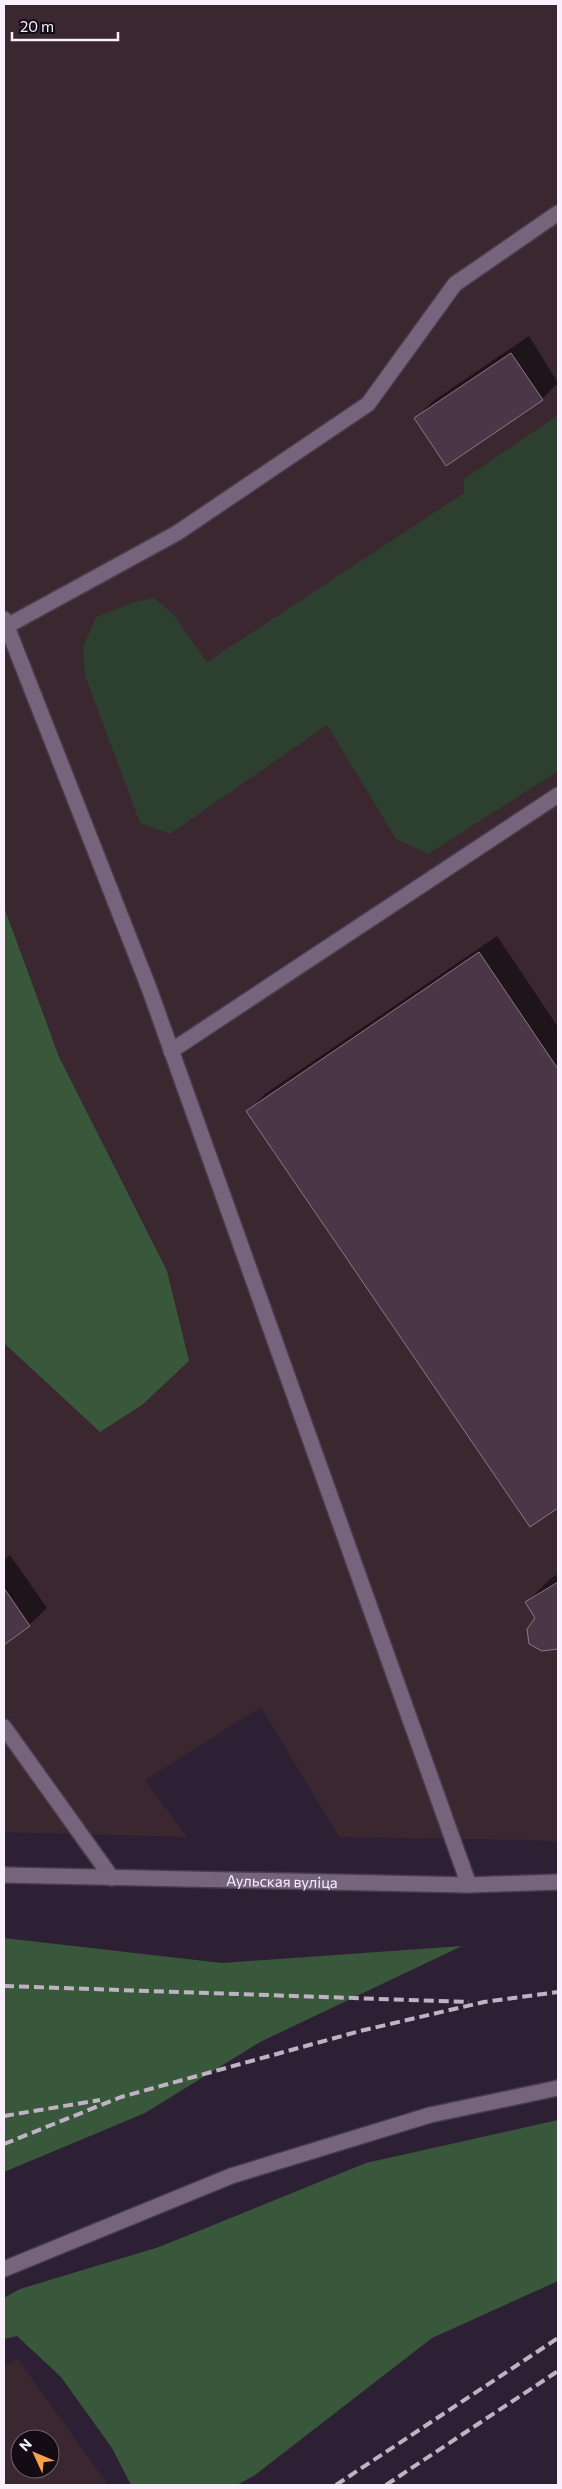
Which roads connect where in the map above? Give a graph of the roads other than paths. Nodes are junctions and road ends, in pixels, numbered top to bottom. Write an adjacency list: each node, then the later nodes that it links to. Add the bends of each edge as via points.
1 (558, 213): 2 (street, via 455,284 368,404 177,533)
2 (5, 623): 4 (street)
3 (558, 796): 4 (street)
4 (171, 1051): 9 (street)
5 (4, 1727): 7 (street)
6 (4, 1875): 7 (street, Аульская вуліца)
7 (112, 1878): 9 (street, Аульская вуліца)
8 (558, 1882): 9 (street, Аульская вуліца)
9 (469, 1885)
10 (558, 2088): 11 (street, via 430,2115 231,2176)
11 (4, 2269)

